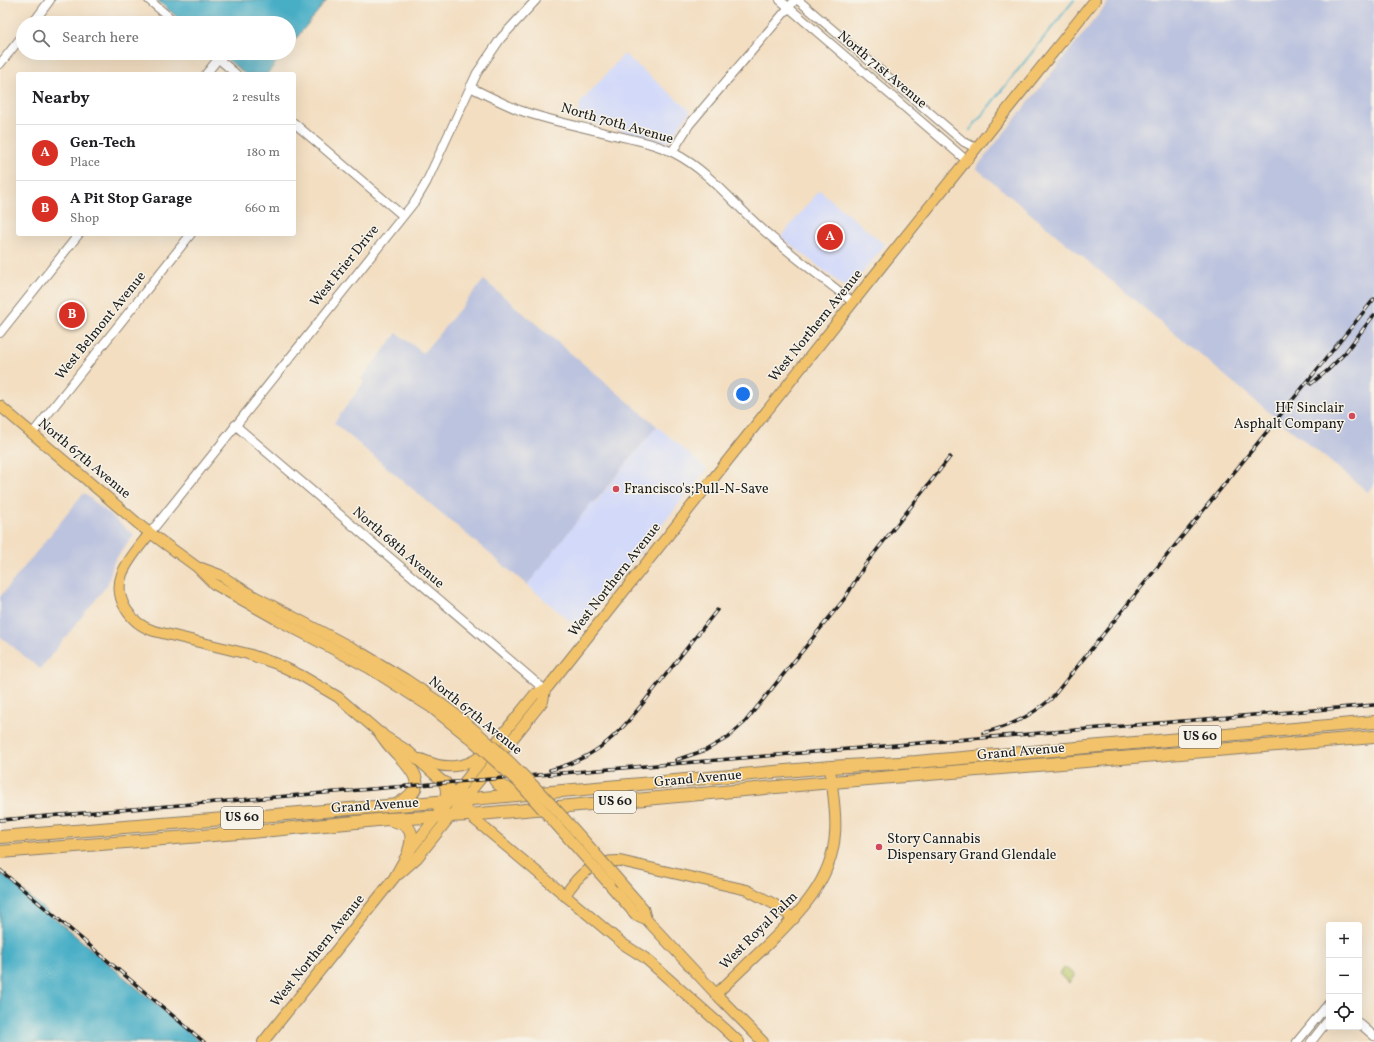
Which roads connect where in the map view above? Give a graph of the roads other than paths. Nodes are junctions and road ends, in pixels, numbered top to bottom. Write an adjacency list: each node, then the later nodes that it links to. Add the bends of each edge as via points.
1 (50, 0): 8 (street)
2 (149, 0): 9 (street)
3 (536, 0): 16 (street, West Frier Drive, via 501,38)
4 (780, 0): 7 (street, North 71st Avenue)
5 (796, 0): 7 (street); 18 (street, North 71st Avenue, via 960,138)
6 (1095, 0): 18 (main road, West Northern Avenue)
7 (788, 8): 19 (street, via 689,125); 20 (street, North 71st Avenue)
8 (38, 16)
9 (168, 16)
10 (16, 44): 13 (street)
11 (217, 60): 14 (street)
12 (219, 60): 15 (street)
13 (0, 64)
14 (208, 72)
15 (234, 72)
16 (470, 87): 19 (street, North 70th Avenue, via 521,110 644,142); 21 (street, West Frier Drive, via 426,183 416,200)
17 (296, 125): 21 (street)
18 (976, 148): 20 (main road, West Northern Avenue)
19 (672, 152): 24 (street, North 70th Avenue, via 704,172 763,230)
20 (966, 160): 24 (main road, West Northern Avenue)
21 (402, 215): 27 (street, West Frier Drive)
22 (77, 236): 25 (street)
23 (189, 236): 28 (street, West Belmont Avenue)
24 (853, 302): 30 (main road, West Northern Avenue)
25 (0, 333)
26 (0, 406): 28 (main road, North 67th Avenue)
27 (235, 425): 29 (street, West Frier Drive); 30 (street, North 68th Avenue)
28 (32, 434): 29 (main road, North 67th Avenue)
29 (150, 533): 31 (main road, North 67th Avenue, via 197,567 220,588); 34 (main road, via 128,562 120,583 124,605 136,622 154,631 231,649 277,664 326,689)
30 (546, 690): 36 (main road, West Northern Avenue, via 535,694); 40 (main road, West Northern Avenue, via 543,701)
31 (435, 705): 58 (main road, North 67th Avenue, bridge, via 519,783 636,915); 58 (main road, North 67th Avenue, bridge, via 470,726 545,796 643,908)
32 (1374, 722): 33 (highway, Grand Avenue / US 60)
33 (1343, 725): 37 (highway); 38 (highway, Grand Avenue / US 60)
34 (381, 734): 39 (main road); 47 (highway, via 410,766 415,776 416,785 413,793)
35 (1374, 737): 37 (highway, Grand Avenue / US 60)
36 (499, 739): 39 (main road, via 473,761 460,766 436,764); 46 (main road, West Northern Avenue, via 465,781 462,793)
37 (1344, 740): 41 (highway, Grand Avenue / US 60)
38 (1023, 752): 41 (highway); 42 (highway, Grand Avenue / US 60)
39 (412, 754): 44 (main road)
40 (498, 758): 45 (highway, via 493,766 493,775 500,786 512,791); 46 (main road, West Northern Avenue)
41 (1025, 766): 43 (highway, Grand Avenue / US 60)
42 (830, 767): 43 (main road, West Royal Palm); 45 (highway, Grand Avenue / US 60)
43 (832, 782): 48 (highway, Grand Avenue / US 60); 59 (main road, West Royal Palm, via 836,822 833,852 818,886)
44 (445, 783): 46 (highway)
45 (538, 793): 46 (highway, Grand Avenue / US 60)
46 (453, 799): 47 (highway, Grand Avenue / US 60); 48 (main road); 49 (main road, West Northern Avenue); 50 (highway); 51 (main road, West Northern Avenue)
47 (398, 805): 53 (highway, Grand Avenue / US 60)
48 (469, 815): 49 (highway, Grand Avenue / US 60); 57 (main road)
49 (451, 816): 51 (highway, Grand Avenue / US 60); 56 (main road, West Northern Avenue, via 417,858)
50 (423, 817): 51 (highway, Grand Avenue / US 60); 52 (highway, Grand Avenue / US 60)
51 (436, 817): 54 (main road, West Northern Avenue)
52 (388, 819): 54 (highway, via 398,821 409,829 413,838); 55 (highway, Grand Avenue / US 60)
53 (0, 837)
54 (409, 851): 56 (main road, West Northern Avenue)
55 (0, 852)
56 (394, 878): 66 (main road, West Northern Avenue)
57 (565, 896): 59 (main road, via 577,880 593,867 610,861 620,861 747,890 774,904); 65 (main road, via 623,944 645,958)
58 (646, 919): 60 (main road, North 67th Avenue)
59 (794, 919): 60 (main road, West Royal Palm)
60 (716, 994): 67 (main road, North 67th Avenue)
61 (1326, 1007): 68 (street)
62 (1326, 1023): 69 (street)
63 (1362, 1026): 64 (street)
64 (1374, 1036)
65 (737, 1041)
66 (263, 1042)
67 (763, 1042)
68 (1297, 1042)
69 (1311, 1042)

